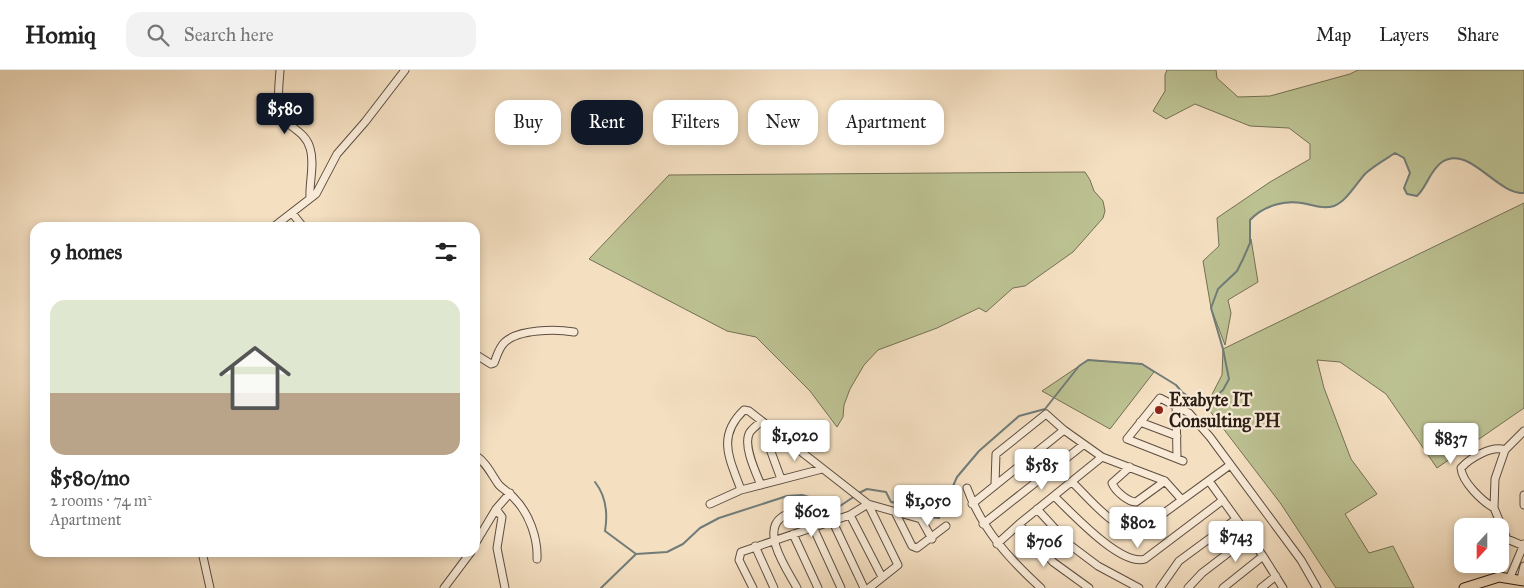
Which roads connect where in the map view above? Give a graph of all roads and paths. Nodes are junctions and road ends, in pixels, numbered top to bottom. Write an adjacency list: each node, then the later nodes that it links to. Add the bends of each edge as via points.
1 (280, 70): 3 (street, via 279,102 283,117 299,132 312,155)
2 (404, 70): 3 (street, via 337,154 316,194)
3 (310, 198): 4 (street)
4 (292, 212): 5 (street); 6 (street)
5 (280, 222)
6 (300, 222)
7 (574, 332): 8 (street, via 547,330 507,340 494,363)
8 (480, 357)
9 (1176, 406): 11 (street, via 1160,398); 15 (street); 20 (street, via 1189,414)
10 (762, 421): 14 (street); 28 (street, via 747,439); 30 (street, via 744,410 728,432 726,444)
11 (1140, 422): 15 (street); 15 (street, via 1127,439 1180,460)
12 (1064, 430): 16 (street); 27 (street); 27 (street, via 1046,414 1039,419 996,454)
13 (1524, 431): 17 (street)
14 (781, 436): 22 (street); 23 (street, via 770,449)
15 (1177, 436)
16 (1083, 445): 18 (street); 47 (street)
17 (1505, 450): 40 (street, via 1495,479); 40 (street, via 1492,449 1461,468 1476,493)
18 (1102, 457): 21 (street); 26 (street)
19 (480, 459): 31 (street, via 502,489)
20 (1230, 465): 25 (street); 86 (street, via 1301,560)
21 (1130, 466): 24 (street); 24 (street, via 1112,484 1131,502 1136,502)
22 (822, 469): 23 (street); 37 (street)
23 (781, 479): 28 (street)
24 (1165, 481): 34 (street)
25 (1209, 481): 34 (street); 35 (street)
26 (1072, 482): 33 (street); 34 (street, via 1111,519 1138,532)
27 (995, 484): 38 (street)
28 (761, 485): 30 (street)
29 (966, 488): 38 (street)
30 (741, 490): 36 (street)
31 (510, 493): 41 (street); 62 (street, via 524,511 533,532)
32 (1524, 495): 39 (street)
33 (1054, 496): 35 (street, via 1108,545 1139,561); 42 (street)
34 (1182, 500)
35 (1223, 500): 45 (street)
36 (710, 504)
37 (868, 504): 43 (street); 44 (street); 66 (street, via 898,565)
38 (972, 504): 47 (street)
39 (1524, 505)
40 (1494, 508): 57 (street, via 1507,539)
41 (496, 509): 52 (street); 70 (street, via 502,517 497,548)
42 (1037, 509): 48 (street); 80 (street, via 1070,545 1098,566)
43 (895, 512): 54 (street, via 921,519); 54 (street, via 912,546 917,548)
44 (850, 515): 46 (street); 66 (street)
45 (1236, 519): 53 (street); 81 (street, via 1179,561)
46 (832, 520): 49 (street); 55 (street, via 808,507 782,517 772,530); 76 (street)
47 (983, 524): 56 (street)
48 (1018, 524): 56 (street); 79 (street, via 1053,562)
49 (813, 526): 51 (street); 75 (street)
50 (946, 526): 54 (street)
51 (792, 534): 55 (street); 74 (street)
52 (480, 536)
53 (1249, 537): 59 (street); 82 (street, via 1202,573)
54 (932, 538)
55 (773, 540): 58 (street); 73 (street)
56 (997, 544): 78 (street)
57 (1523, 545): 65 (street)
58 (755, 546): 71 (street, via 742,552 739,560); 72 (street)
59 (1263, 556): 64 (street); 83 (street)
60 (203, 557): 68 (street)
61 (467, 557): 69 (street)
62 (537, 559)
63 (1524, 566): 67 (street)
64 (1276, 576): 84 (street); 85 (street)
65 (1510, 577): 67 (main road); 87 (main road, via 1486,580)
66 (882, 578): 77 (street)
67 (1523, 580)
68 (210, 588)
69 (444, 588)
70 (505, 588)
71 (753, 588)
72 (774, 588)
73 (797, 588)
74 (818, 588)
75 (841, 588)
76 (864, 588)
77 (869, 588)
78 (1041, 588)
79 (1089, 588)
80 (1139, 588)
81 (1160, 588)
82 (1188, 588)
83 (1223, 588)
84 (1261, 588)
85 (1283, 588)
86 (1317, 588)
87 (1464, 588)

